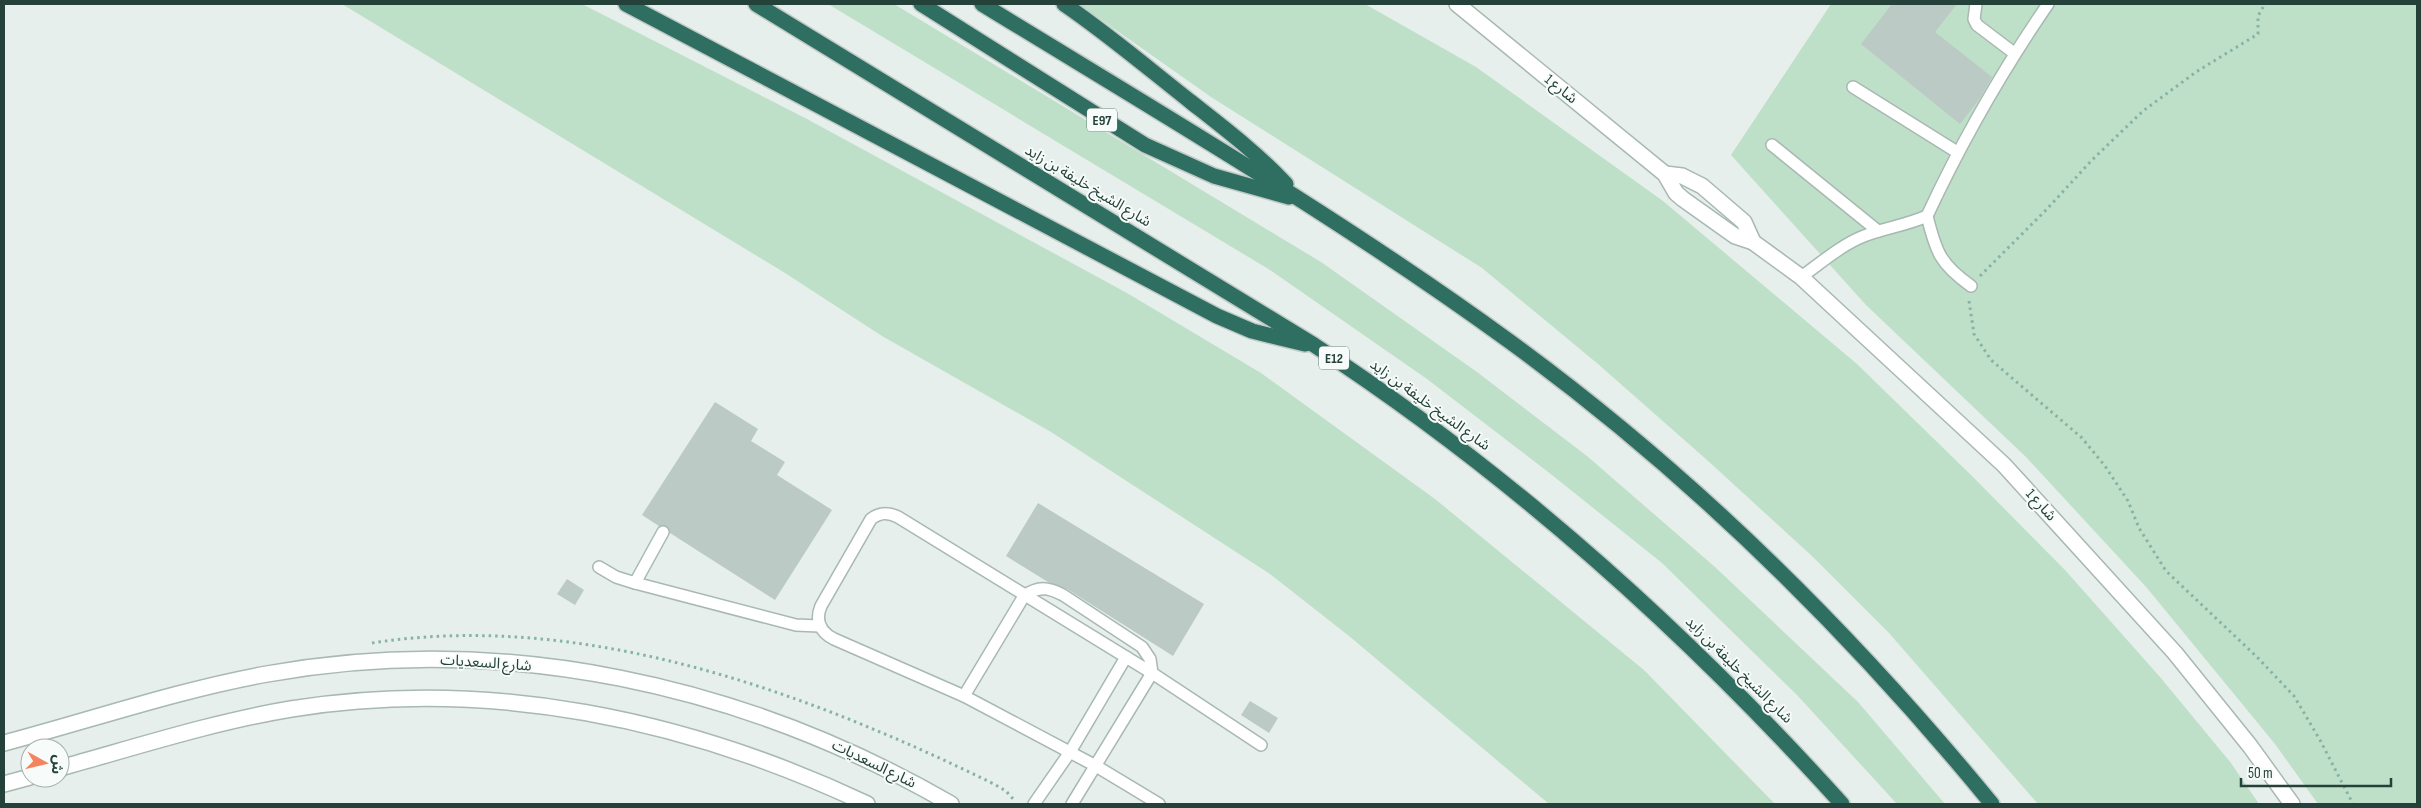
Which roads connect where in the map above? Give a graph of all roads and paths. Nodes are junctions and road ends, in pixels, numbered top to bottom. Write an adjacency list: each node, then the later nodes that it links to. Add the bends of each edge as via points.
1 (626, 4): 21 (highway, via 1216,316 1271,336)
2 (756, 4): 21 (highway, شارع الشيخ خليفة بن زايد / E12)
3 (921, 4): 15 (highway, E97, via 1144,145 1214,176)
4 (982, 4): 15 (highway)
5 (1064, 4): 15 (highway, via 1250,148)
6 (1457, 4): 14 (street, شارع 1)
7 (1976, 4): 10 (lane, via 1973,11 1977,25)
8 (2048, 4): 10 (lane)
9 (2265, 4): 20 (path, via 2258,16 2258,34 2196,72 2143,111 1988,265)
10 (2014, 53): 13 (lane)
11 (1853, 87): 13 (lane)
12 (1772, 145): 17 (lane)
13 (1957, 152): 16 (lane)
14 (1665, 174): 18 (street, شارع 1, via 1683,199 1734,236); 18 (street, شارع 1, via 1682,176 1702,186 1744,222)
15 (1300, 199): 43 (highway, via 1510,342 1651,455 1719,515 1828,621 1922,722)
16 (1928, 216): 17 (lane); 20 (lane, via 1941,259)
17 (1878, 231): 19 (lane, via 1846,245)
18 (1753, 242): 19 (street, شارع 1)
19 (1801, 278): 44 (street, شارع 1, via 2004,466 2175,652)
20 (1971, 286): 45 (path, via 1968,298 1974,334 1991,360 2082,438 2128,500 2139,528 2166,570 2294,696)
21 (1314, 345): 42 (highway, شارع الشيخ خليفة بن زايد / E12, via 1441,433 1612,573 1737,692)
22 (663, 532): 24 (lane)
23 (599, 567): 24 (lane)
24 (635, 583): 26 (lane, via 796,625)
25 (1024, 596): 26 (lane, via 898,517 883,513 868,524 821,606); 27 (lane); 28 (lane, via 1040,588 1063,594 1142,647 1150,659); 29 (lane)
26 (819, 626): 29 (lane, via 834,639)
27 (1126, 658): 28 (lane); 32 (lane)
28 (1152, 673): 31 (lane); 34 (lane)
29 (964, 696): 32 (lane)
30 (4, 743): 38 (street, شارع السعديات, via 207,687 267,674 412,659 476,660 602,673 736,707 820,737 902,776)
31 (1261, 745)
32 (1070, 752): 34 (lane); 39 (lane)
33 (70, 765): 37 (street, via 291,709 402,698 470,698 596,712 653,727 816,780)
34 (1096, 766): 40 (lane); 41 (lane)
35 (20, 780): 36 (street)
36 (4, 784)
37 (867, 804)
38 (951, 804)
39 (1034, 804)
40 (1072, 804)
41 (1160, 804)
42 (1842, 804)
43 (1992, 804)
44 (2292, 804)
45 (2353, 804)

